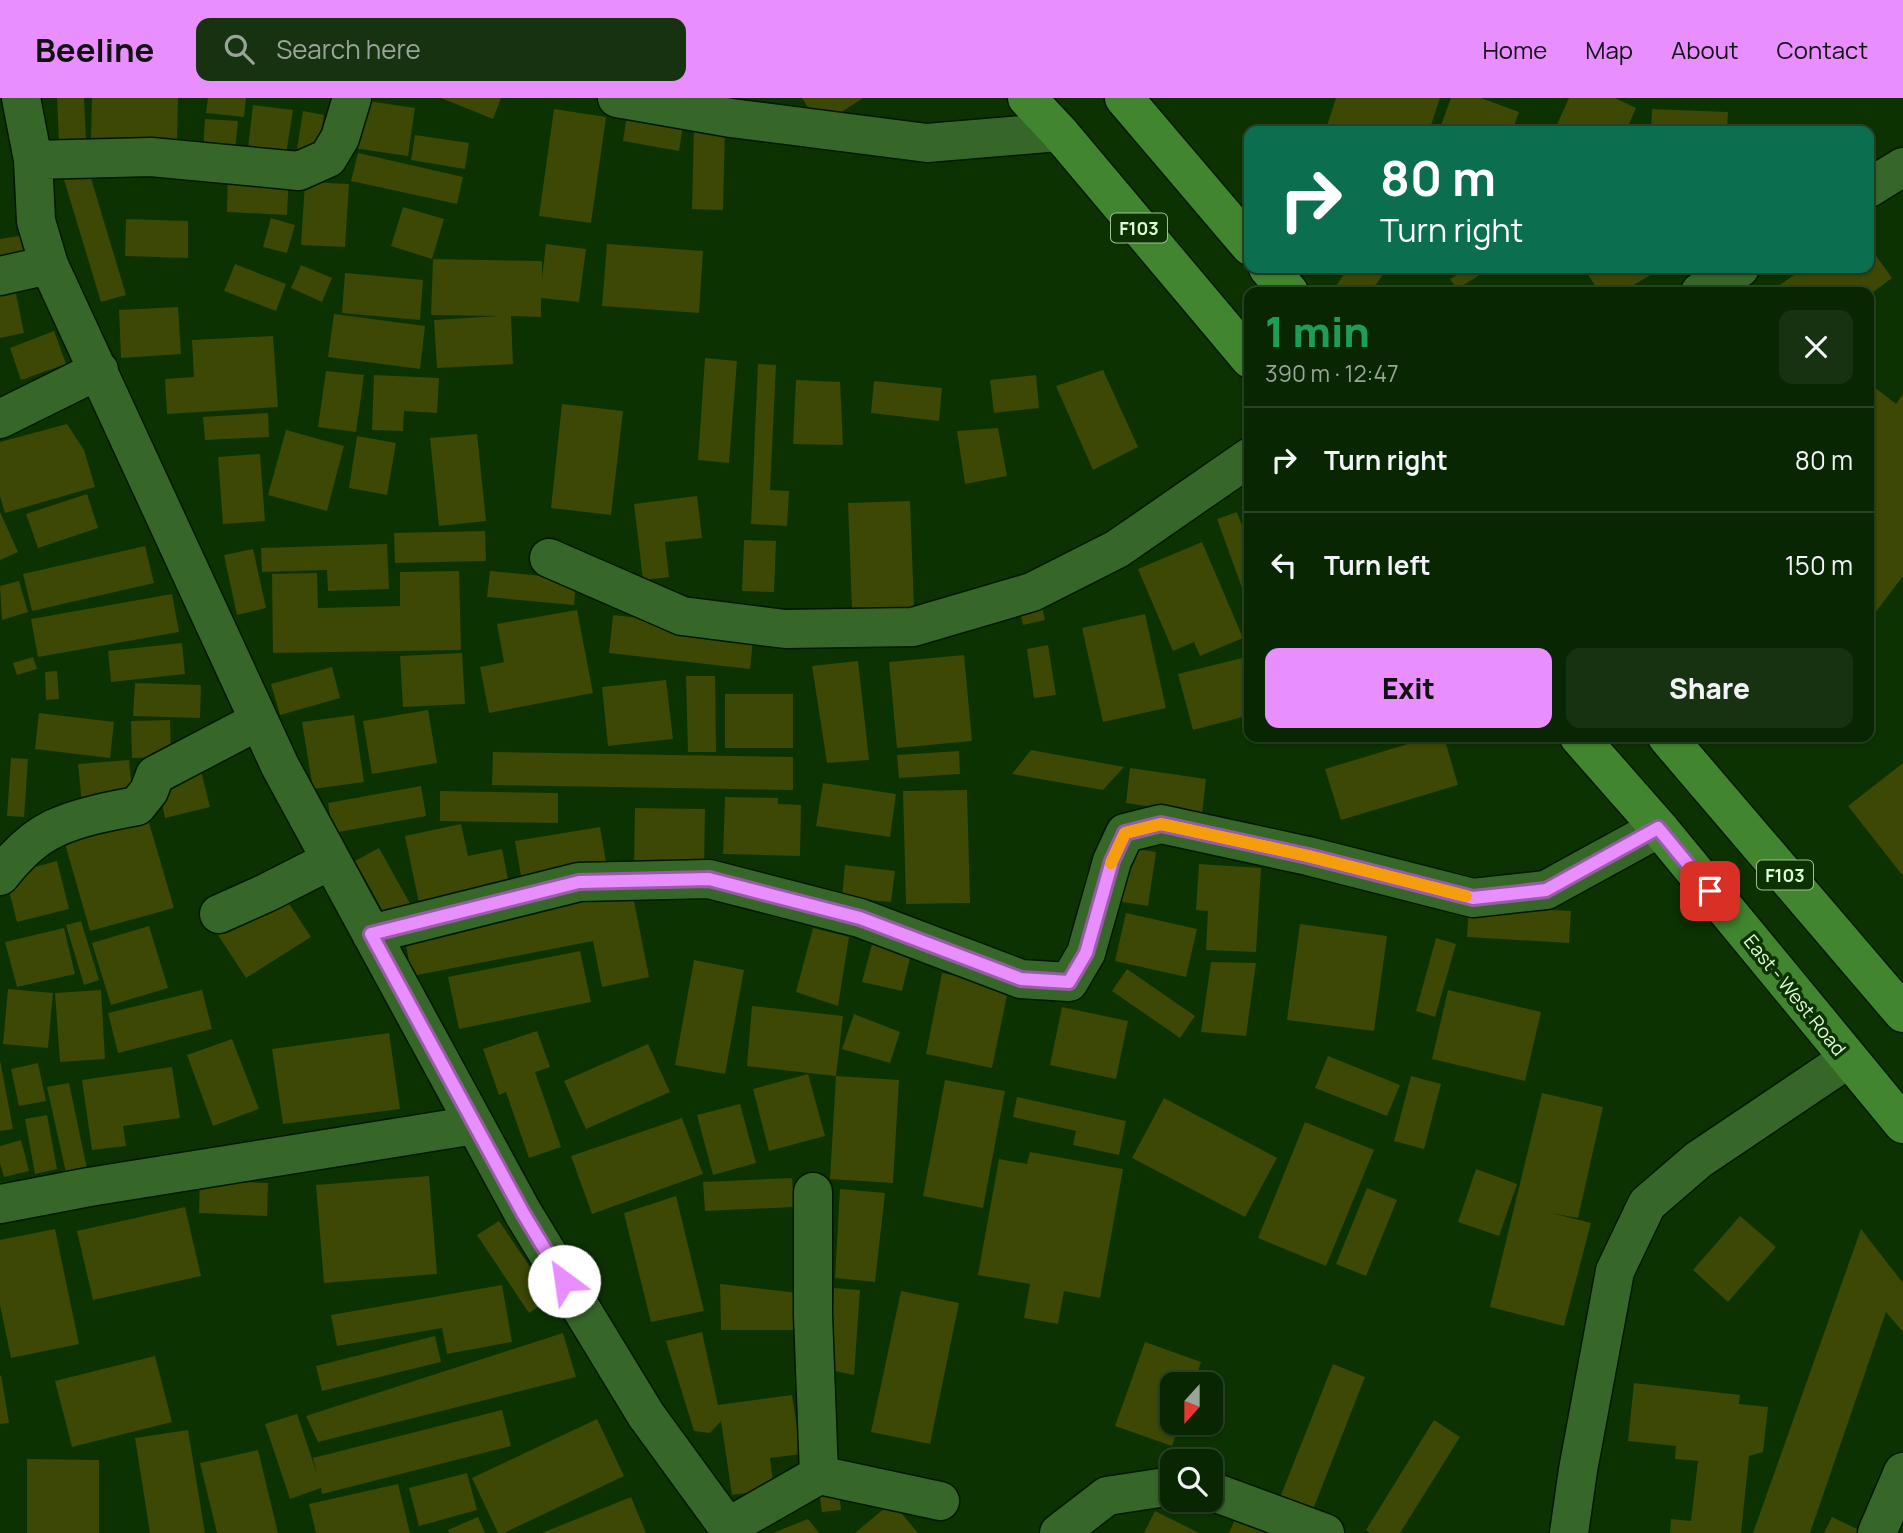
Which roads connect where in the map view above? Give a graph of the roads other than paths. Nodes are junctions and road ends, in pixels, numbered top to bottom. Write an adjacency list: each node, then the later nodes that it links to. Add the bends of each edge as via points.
1 (21, 98): 7 (street)
2 (352, 98): 7 (street, via 340,138 328,158 299,171 151,157)
3 (617, 98): 6 (street, via 927,143)
4 (1027, 98): 6 (main road, F103)
5 (1124, 98): 10 (main road)
6 (1059, 132): 17 (main road, F103)
7 (33, 160): 11 (street, via 36,220)
8 (1903, 167): 9 (street)
9 (1874, 185)
10 (1244, 239)
11 (49, 265): 14 (street); 18 (street)
12 (1272, 273): 15 (main road)
13 (1732, 273): 16 (street)
14 (0, 276)
15 (1285, 287)
16 (1708, 287)
17 (1244, 352)
18 (99, 370): 19 (street); 22 (street)
19 (0, 419)
20 (1244, 461): 21 (street, via 1117,549 1032,592 913,627 785,629 682,616)
21 (549, 558)
22 (258, 721): 26 (street); 27 (street, via 155,775 137,806 52,829 17,855)
23 (1583, 742): 25 (main road, East - West Road)
24 (1671, 742): 30 (main road, F103)
25 (1658, 828): 29 (street, via 1546,890 1473,898 1161,824 1125,833 1112,861 1086,953 1069,982 1021,979 860,918 709,879 579,882); 31 (main road, East - West Road)
26 (331, 860): 28 (street); 29 (street)
27 (0, 876)
28 (219, 914)
29 (371, 934): 33 (street)
30 (1903, 1013)
31 (1848, 1059): 32 (main road, East - West Road); 44 (street, via 1698,1160 1647,1204 1615,1271)
32 (1903, 1124)
33 (475, 1125): 35 (street); 41 (street, via 646,1415)
34 (813, 1192): 37 (street)
35 (0, 1204)
36 (1903, 1472): 45 (street)
37 (819, 1475): 40 (street); 41 (street)
38 (1160, 1488): 42 (street, via 1107,1496)
39 (1223, 1495): 43 (street)
40 (940, 1501)
41 (730, 1530)
42 (1059, 1533)
43 (1325, 1533)
44 (1569, 1533)
45 (1877, 1533)

